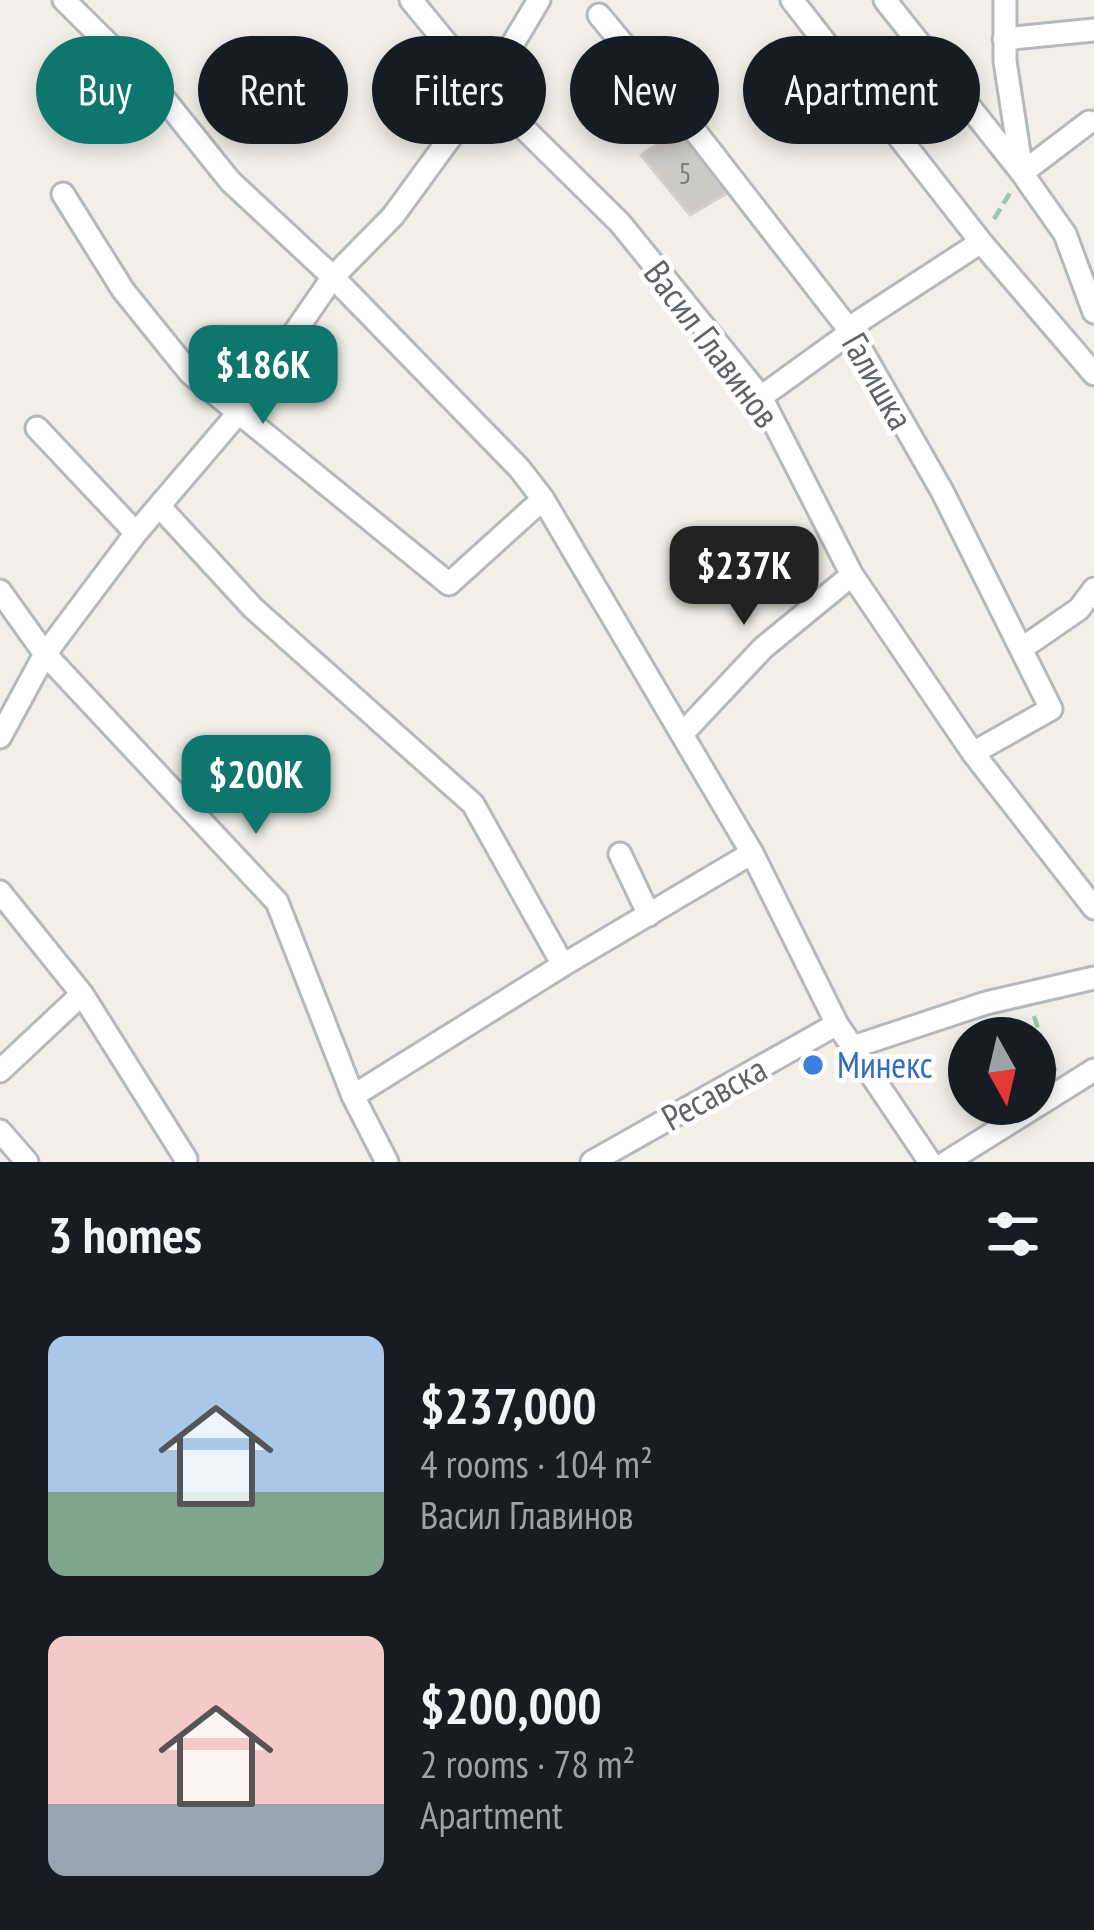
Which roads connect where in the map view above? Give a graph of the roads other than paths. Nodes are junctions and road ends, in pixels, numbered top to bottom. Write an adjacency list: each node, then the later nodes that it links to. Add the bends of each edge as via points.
1 (64, 0): 18 (street, via 165,100 230,182)
2 (411, 0): 9 (street, Васил Главинов)
3 (538, 0): 10 (street)
4 (792, 0): 17 (street)
5 (885, 0): 15 (street)
6 (1005, 0): 11 (street)
7 (598, 16): 20 (street, Галишка)
8 (1094, 30): 11 (street)
9 (441, 36)
10 (517, 36)
11 (1004, 39): 15 (street)
12 (1089, 122): 15 (street)
13 (446, 144): 18 (street, via 393,216)
14 (540, 144): 22 (street, Васил Главинов, via 620,223)
15 (1022, 172): 19 (street, via 1065,234)
16 (63, 194): 23 (street, via 123,290 190,373)
17 (981, 242): 20 (street); 21 (street)
18 (333, 277): 23 (street); 25 (street)
19 (1094, 312)
20 (851, 332): 22 (street); 31 (street, Галишка)
21 (1094, 374)
22 (760, 397): 28 (street, Васил Главинов)
23 (240, 411): 25 (street, via 448,584); 26 (street)
24 (37, 428): 27 (street)
25 (543, 499): 33 (street)
26 (160, 507): 27 (street); 41 (street, via 253,608 473,804)
27 (136, 533): 32 (street)
28 (853, 575): 33 (street, via 764,648); 35 (street, Васил Главинов)
29 (1094, 589): 31 (street)
30 (0, 591): 32 (street)
31 (1021, 650): 35 (street, Галишка, via 1051,710)
32 (45, 654): 34 (street); 48 (street, via 277,902)
33 (683, 733): 36 (street)
34 (0, 737)
35 (973, 753): 39 (street, Васил Главинов)
36 (752, 853): 40 (street); 44 (street)
37 (620, 854): 40 (street)
38 (0, 892): 43 (street)
39 (1094, 908)
40 (650, 915): 41 (street)
41 (563, 965): 48 (street)
42 (1094, 978): 45 (street)
43 (82, 994): 47 (street); 50 (street)
44 (837, 1024): 45 (street); 53 (street, Ресавска)
45 (853, 1047): 54 (street)
46 (1094, 1070): 55 (street)
47 (0, 1071)
48 (352, 1096): 52 (street)
49 (0, 1131): 51 (street)
50 (186, 1159)
51 (27, 1162)
52 (386, 1162)
53 (592, 1162)
54 (930, 1162)
55 (947, 1162)

